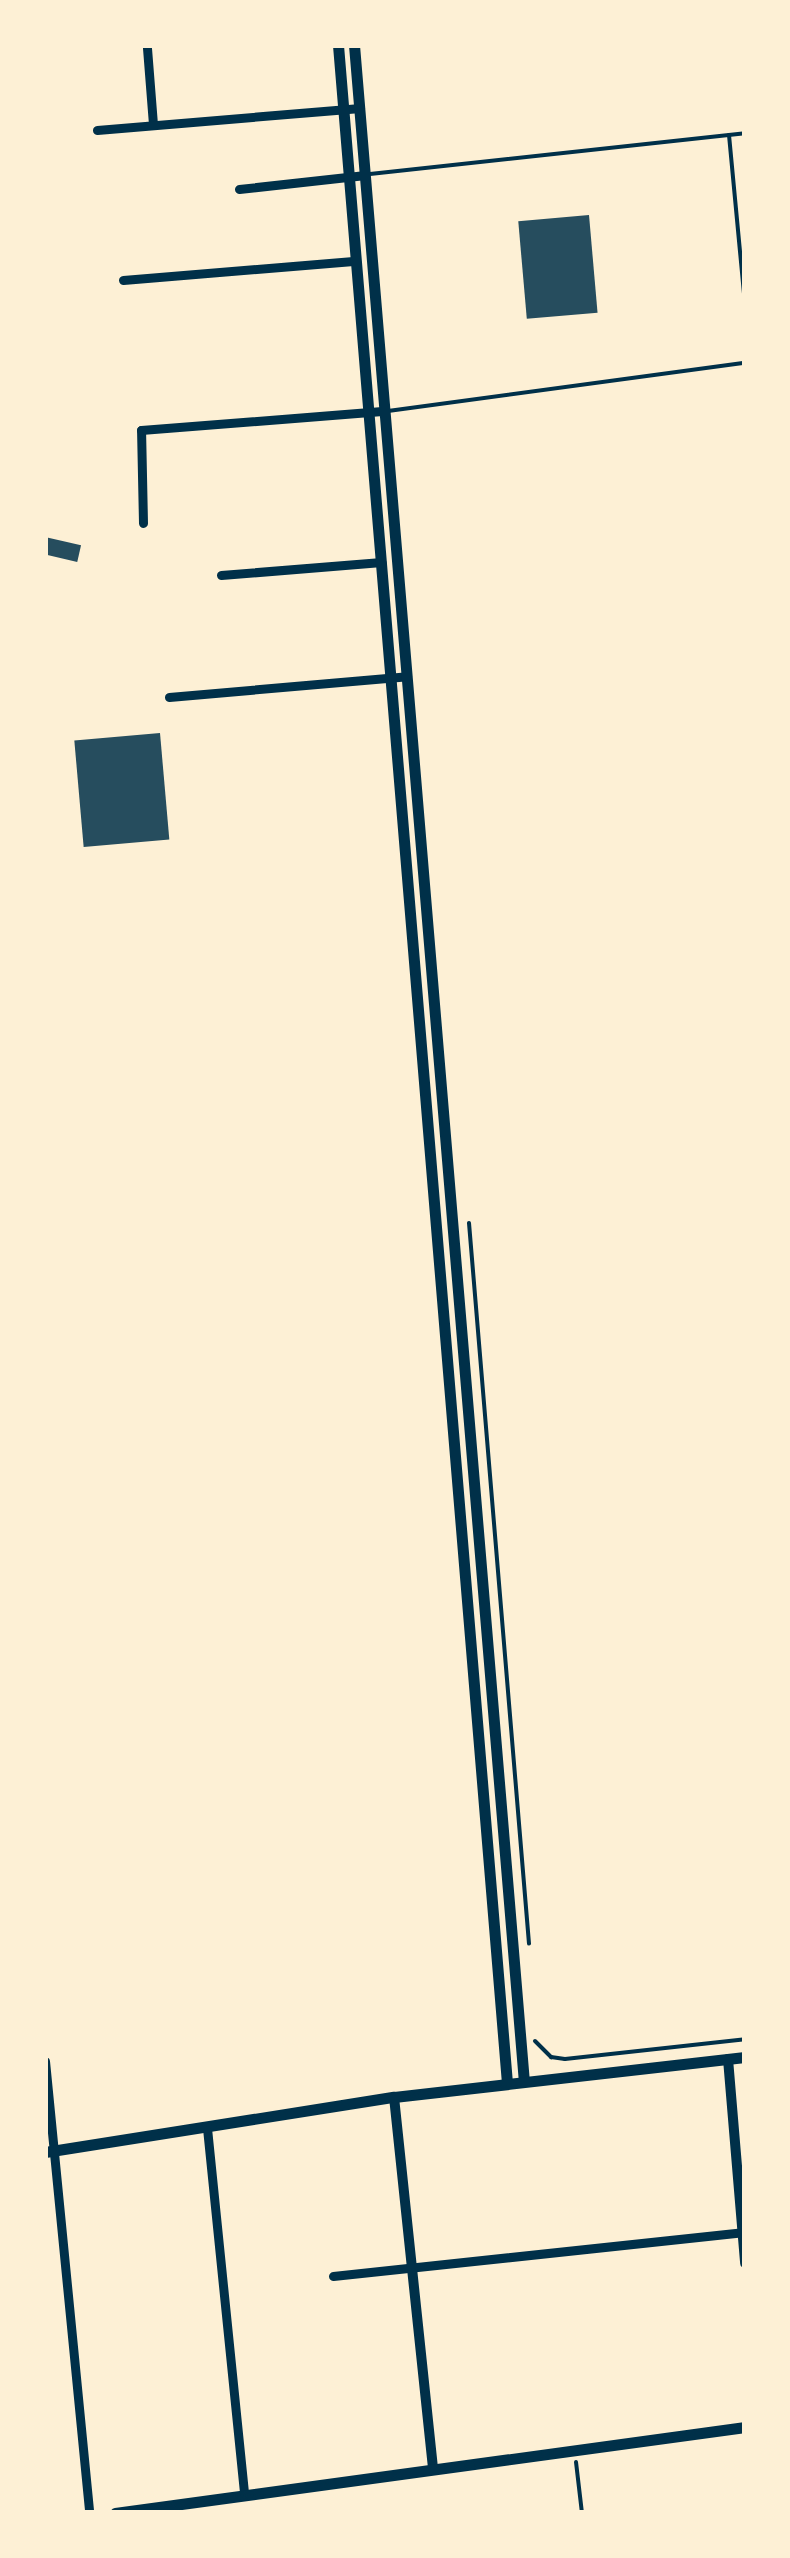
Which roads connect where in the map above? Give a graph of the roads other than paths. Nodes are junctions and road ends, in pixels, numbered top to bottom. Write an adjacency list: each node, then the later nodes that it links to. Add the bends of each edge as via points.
1 (338, 45): 5 (main road)
2 (354, 45): 4 (main road)
3 (147, 48): 6 (street)
4 (360, 108): 5 (street); 10 (main road)
5 (344, 109): 6 (street); 11 (main road)
6 (154, 126): 7 (street)
7 (97, 130)
8 (745, 133): 9 (lane)
9 (729, 135): 10 (lane); 15 (lane)
10 (365, 175): 11 (street); 17 (main road)
11 (349, 176): 12 (street); 13 (main road)
12 (239, 190)
13 (356, 261): 14 (street); 18 (main road)
14 (122, 280)
15 (745, 302)
16 (745, 363): 17 (lane)
17 (385, 411): 18 (street); 22 (main road)
18 (369, 412): 19 (street, via 141,430); 20 (main road)
19 (143, 523)
20 (381, 562): 21 (street); 23 (main road)
21 (221, 575)
22 (407, 676): 23 (street); 28 (main road)
23 (391, 677): 24 (street); 29 (main road)
24 (169, 697)
25 (745, 2057): 26 (main road)
26 (728, 2059): 28 (main road); 33 (street)
27 (45, 2061): 32 (street)
28 (524, 2081): 29 (main road)
29 (508, 2084): 30 (main road)
30 (394, 2097): 31 (main road); 35 (street)
31 (207, 2128): 32 (main road); 39 (street)
32 (49, 2151): 40 (street)
33 (744, 2232): 34 (street); 35 (street)
34 (745, 2263)
35 (413, 2268): 36 (street); 38 (street)
36 (333, 2276)
37 (745, 2427): 38 (main road)
38 (433, 2466): 39 (main road)
39 (244, 2492): 41 (main road)
40 (90, 2513)
41 (115, 2513)

